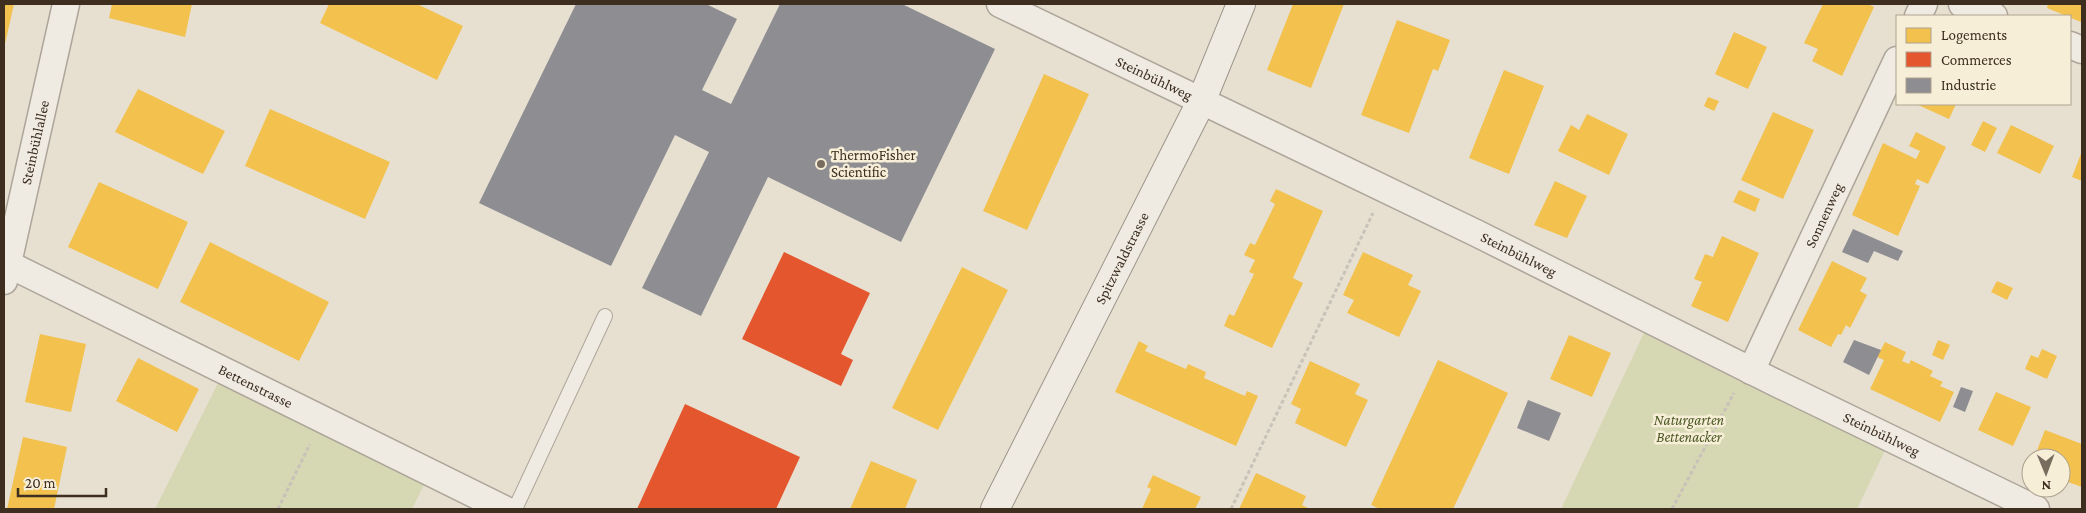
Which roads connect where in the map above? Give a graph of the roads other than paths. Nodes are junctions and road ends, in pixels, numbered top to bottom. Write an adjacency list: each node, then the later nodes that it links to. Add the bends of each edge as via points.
1 (66, 4): 8 (street, Steinbühlallee)
2 (1000, 4): 7 (street, Steinbühlweg)
3 (1241, 4): 7 (street, Spitzwaldstrasse)
4 (1962, 4): 5 (street)
5 (1991, 15)
6 (1896, 62): 10 (street, Sonnenweg)
7 (1201, 102): 10 (street, Steinbühlweg); 13 (street, Spitzwaldstrasse)
8 (6, 272): 11 (street, Bettenstrasse)
9 (605, 316): 12 (lane)
10 (1749, 370): 14 (street, Steinbühlweg)
11 (504, 509)
12 (515, 509)
13 (995, 509)
14 (2036, 509)

